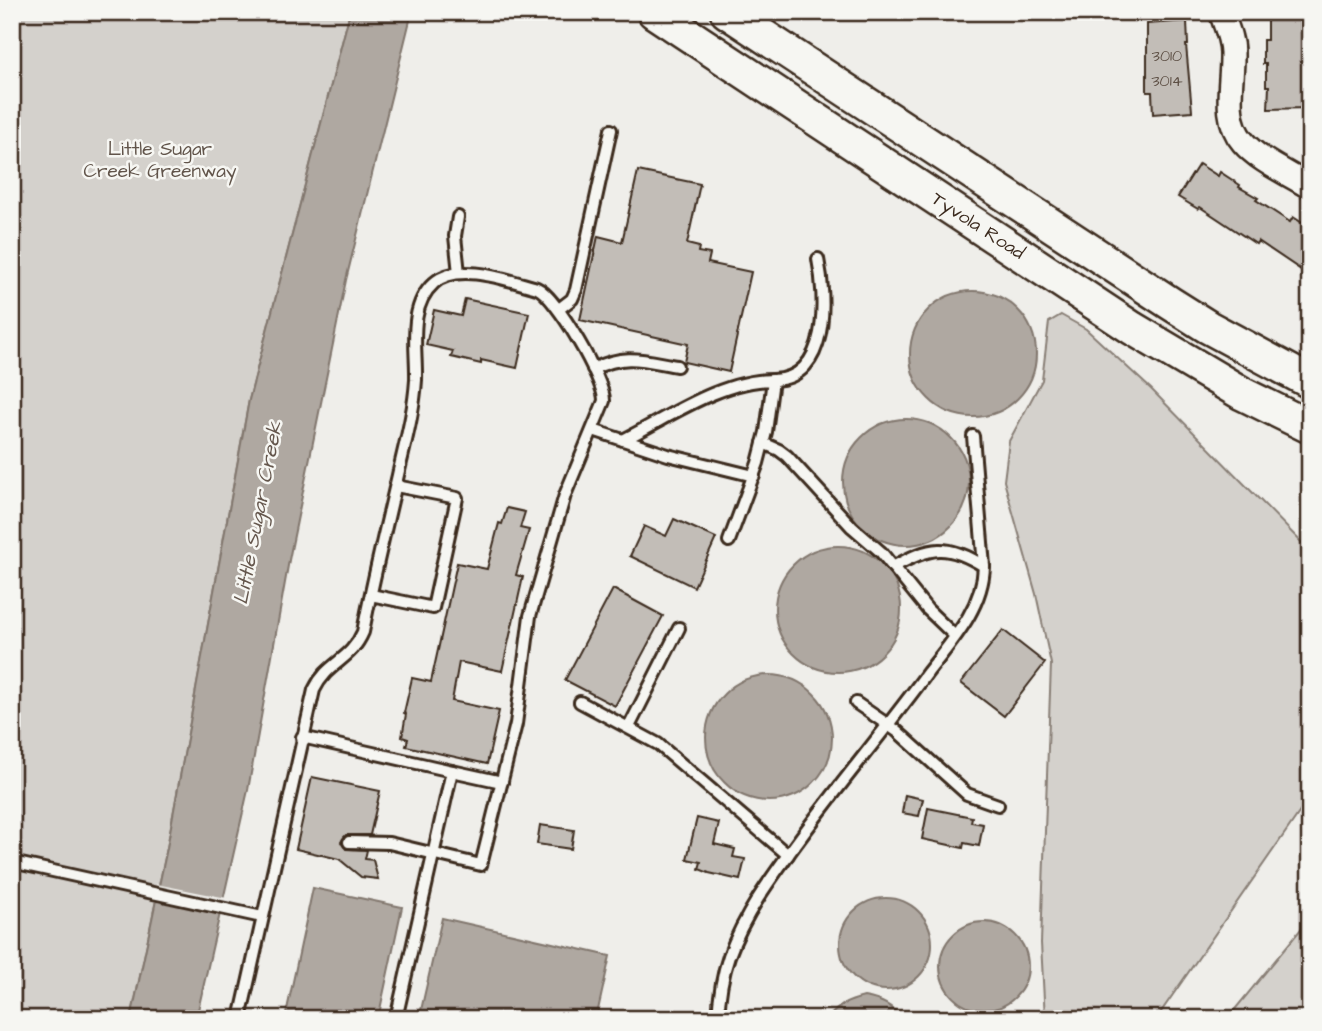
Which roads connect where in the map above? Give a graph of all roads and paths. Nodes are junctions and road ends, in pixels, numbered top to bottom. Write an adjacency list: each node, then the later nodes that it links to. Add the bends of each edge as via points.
1 (654, 12): 14 (main road, Tyvola Road, via 1132,328 1243,394)
2 (727, 12): 13 (main road, Tyvola Road, via 1170,303)
3 (1220, 12): 5 (street, via 1232,52 1234,129 1251,151)
4 (611, 130): 9 (lane, via 576,290)
5 (1310, 187)
6 (458, 217): 8 (lane)
7 (818, 259): 12 (lane, via 824,305 818,340 803,369)
8 (459, 273): 9 (lane, via 537,288); 20 (lane, via 433,283 418,313 414,405)
9 (559, 309): 11 (lane)
10 (677, 366): 11 (lane, via 627,358)
11 (593, 369): 15 (lane, via 604,395)
12 (773, 380): 17 (lane, via 723,389); 18 (lane)
13 (1310, 382)
14 (1310, 427)
15 (593, 430): 17 (lane); 33 (lane, via 565,495 530,616 519,708)
16 (973, 436): 22 (lane)
17 (623, 440): 19 (lane)
18 (763, 443): 19 (lane); 23 (lane, via 787,456)
19 (754, 476): 21 (lane)
20 (396, 486): 24 (lane); 24 (lane, via 457,498 433,608)
21 (729, 541)
22 (984, 566): 23 (lane, via 962,552 944,549 924,552); 26 (lane, via 979,598)
23 (893, 567): 26 (lane)
24 (371, 595): 31 (lane, via 358,642 324,672 314,690)
25 (679, 628): 30 (lane)
26 (956, 636): 29 (lane)
27 (580, 702): 30 (lane)
28 (856, 703): 29 (lane)
29 (888, 723): 34 (lane, via 967,794); 37 (lane)
30 (629, 727): 37 (lane, via 658,744)
31 (303, 737): 32 (lane); 39 (lane)
32 (452, 771): 33 (lane); 36 (lane)
33 (502, 782): 36 (lane, via 481,865)
34 (998, 805)
35 (349, 842): 36 (lane, via 379,842)
36 (433, 854): 41 (lane)
37 (788, 855): 42 (lane, via 753,906 729,954)
38 (12, 862): 39 (lane)
39 (262, 917): 40 (lane)
40 (240, 1019)
41 (396, 1019)
42 (718, 1019)

